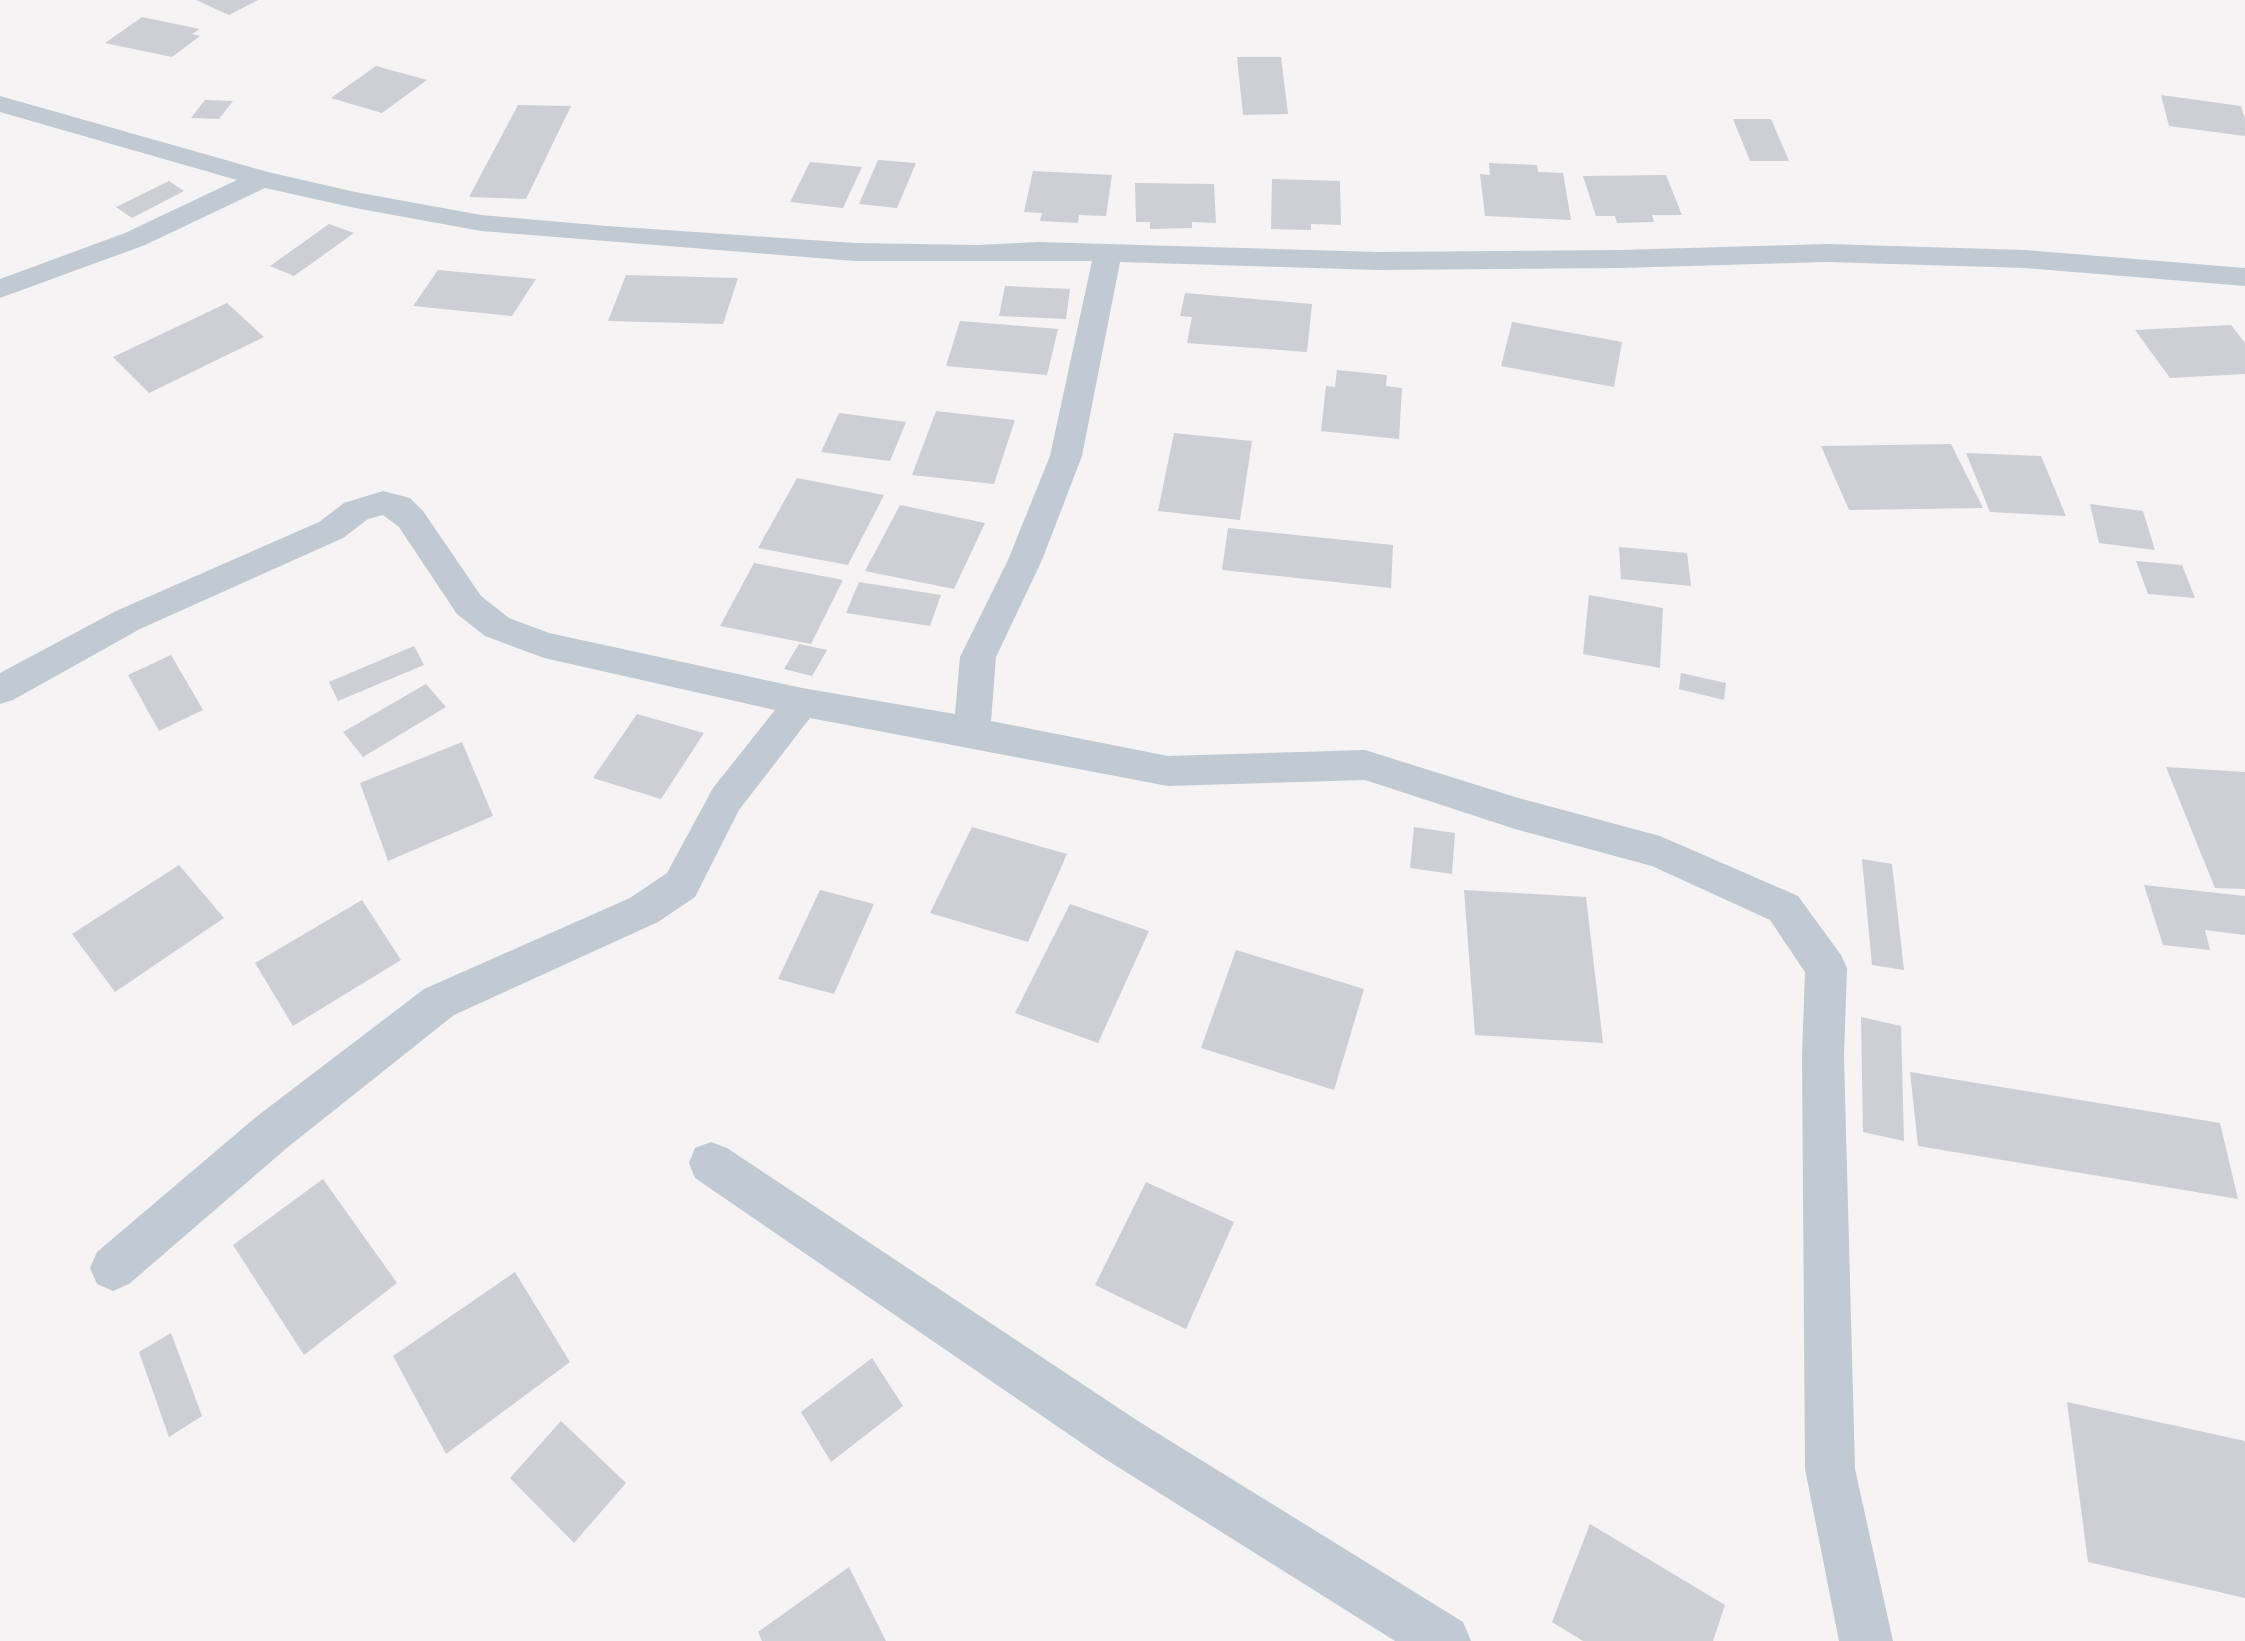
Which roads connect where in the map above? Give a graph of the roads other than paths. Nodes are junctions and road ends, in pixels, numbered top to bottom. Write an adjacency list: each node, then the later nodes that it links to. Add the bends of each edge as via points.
1 (0, 104): 2 (street)
2 (262, 179): 3 (street, via 481,223 855,252); 5 (street, via 135,239)
3 (1107, 254): 4 (street, via 1392,261 1827,253 2025,259); 8 (street, via 1066,456 1025,559 978,657)
4 (2245, 277)
5 (0, 289)
6 (0, 690): 7 (street, via 128,620 331,530 356,511 383,503 398,506 411,519 469,605 497,627 544,645)
7 (802, 702): 8 (street); 10 (street, via 726,799 681,885 644,910 439,1002 272,1132)
8 (972, 732): 12 (street, via 1168,771 1365,765 1515,814 1660,852 1784,908 1826,968 1823,1056 1830,1469)
9 (711, 1163): 11 (street, via 1120,1439)
10 (113, 1268)
11 (1444, 1641)
12 (1866, 1641)

